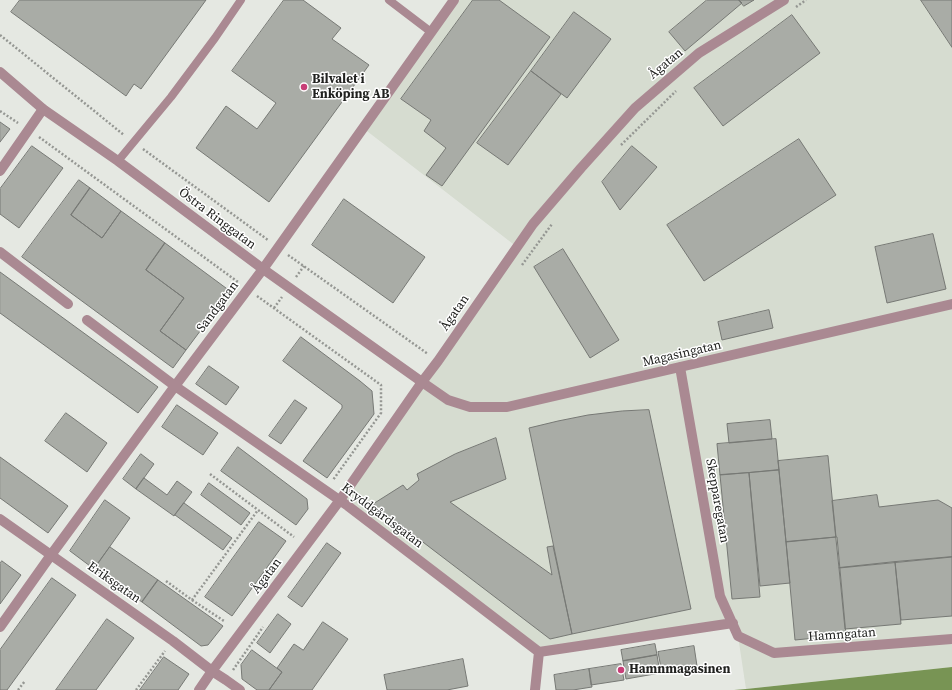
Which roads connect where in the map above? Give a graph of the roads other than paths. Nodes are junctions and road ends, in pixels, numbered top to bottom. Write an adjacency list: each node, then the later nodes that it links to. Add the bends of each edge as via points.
1 (240, 0): 8 (lane, via 176,91)
2 (389, 0): 5 (lane)
3 (454, 0): 5 (street, Sandgatan)
4 (784, 0): 16 (street, Ågatan, via 699,53 635,108 533,224)
5 (431, 32): 11 (street, Sandgatan)
6 (0, 72): 7 (street, Östra Ringgatan)
7 (43, 109): 8 (street, Östra Ringgatan); 9 (street)
8 (118, 161): 11 (street, Östra Ringgatan)
9 (0, 171)
10 (0, 252): 12 (street)
11 (263, 269): 16 (street, Östra Ringgatan); 17 (street, Sandgatan)
12 (68, 304)
13 (952, 304): 15 (street, Magasingatan)
14 (87, 320): 17 (street, Kryddgårdsgatan)
15 (680, 367): 16 (street, Magasingatan, via 507,407 470,407 448,400); 21 (street, Skepparegatan, via 720,596)
16 (422, 382): 18 (street, Ågatan)
17 (175, 386): 18 (street, Kryddgårdsgatan); 20 (street, Sandgatan)
18 (340, 500): 25 (street, Kryddgårdsgatan); 26 (street, Ågatan)
19 (0, 519): 20 (street, Eriksgatan)
20 (51, 555): 22 (street, Sandgatan); 26 (street, Eriksgatan)
21 (733, 623): 23 (street, Skepparegatan); 25 (street)
22 (0, 627)
23 (738, 636): 24 (street, Hamngatan, via 774,653)
24 (952, 639)
25 (538, 652): 29 (street)
26 (212, 671): 27 (street, Ågatan); 28 (street)
27 (199, 690)
28 (240, 690)
29 (535, 690)

